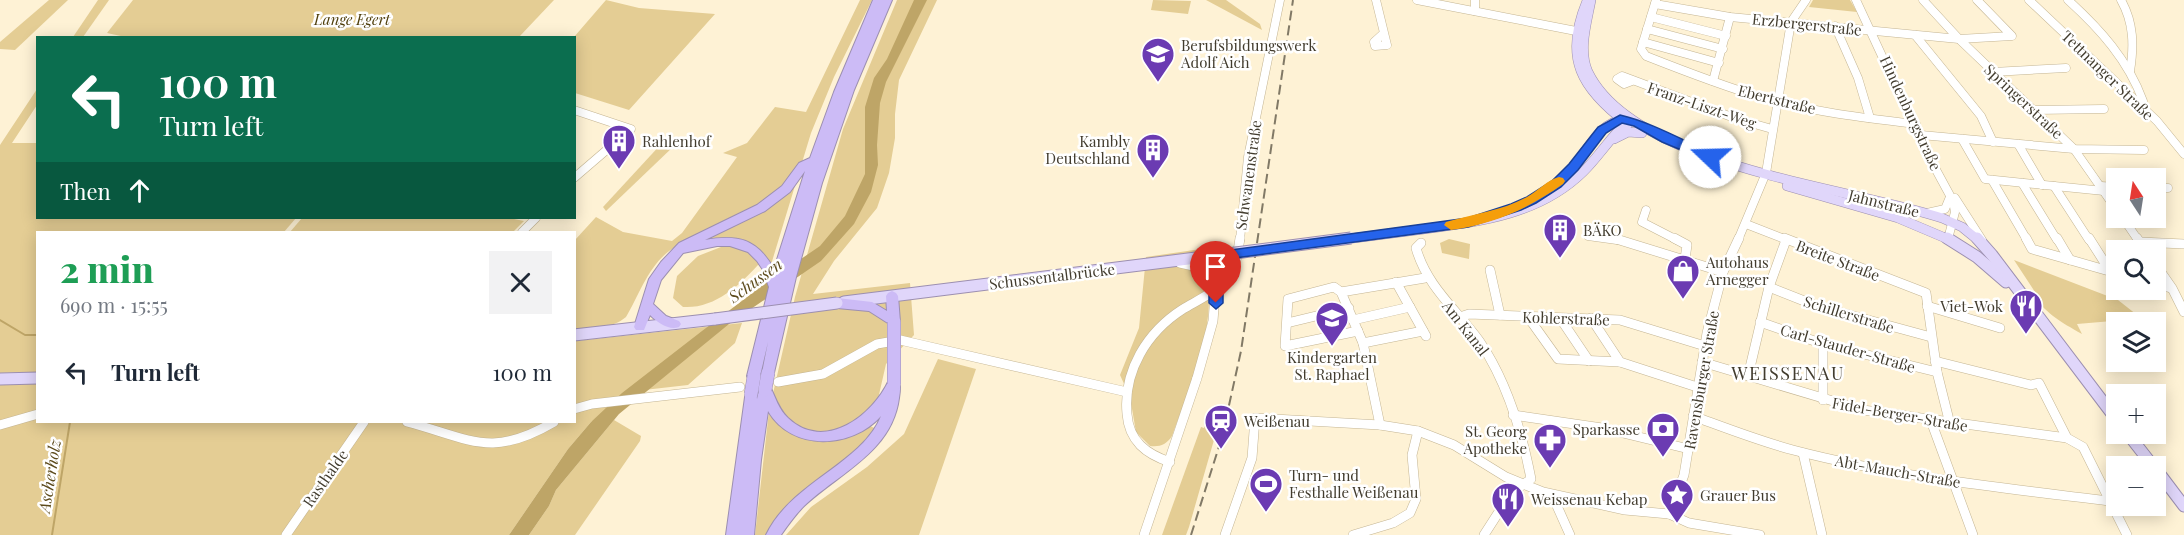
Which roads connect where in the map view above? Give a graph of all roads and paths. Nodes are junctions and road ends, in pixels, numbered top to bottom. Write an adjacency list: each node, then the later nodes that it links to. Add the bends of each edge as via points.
1 (878, 0): 56 (highway)
2 (887, 0): 97 (highway, via 840,116)
3 (1280, 0): 139 (street, Schwanenstraße, via 1248,158 1234,269 1225,282 1159,328 1139,355)
4 (1376, 0): 24 (street)
5 (1417, 0): 16 (street)
6 (1475, 0): 16 (street)
7 (1589, 0): 23 (main road, Jahnstraße)
8 (1806, 0): 19 (street)
9 (1856, 0): 22 (street, Hindenburgstraße)
10 (1923, 0): 27 (street, Springerstraße)
11 (1977, 0): 27 (street, Erzbergerstraße, via 2012,36)
12 (2029, 0): 38 (street, Tettnanger Straße)
13 (2068, 0): 32 (street, via 2091,21)
14 (2121, 0): 32 (street, via 2134,33)
15 (1655, 2): 17 (street); 18 (street, Erzbergerstraße)
16 (1475, 11): 23 (street)
17 (1651, 17): 21 (street); 26 (street)
18 (1730, 17): 19 (street, Erzbergerstraße); 26 (street)
19 (1791, 22): 20 (street, Erzbergerstraße); 37 (street, Ravensburger Straße)
20 (1835, 26): 22 (street, Erzbergerstraße); 42 (street, via 1858,78)
21 (1647, 29): 28 (street); 29 (street)
22 (1872, 31): 25 (street, Erzbergerstraße); 44 (street, Hindenburgstraße)
23 (1581, 32): 36 (main road, Jahnstraße, via 1574,51 1582,80); 43 (main road, Jahnstraße, via 1588,72)
24 (1384, 33)
25 (1915, 35): 27 (street, Erzbergerstraße); 51 (street, via 1981,116)
26 (1726, 36): 29 (street)
27 (1959, 39): 33 (street, Springerstraße)
28 (1643, 42): 30 (street); 35 (street, Ebertstraße, via 1642,53)
29 (1723, 49): 30 (street)
30 (1719, 63): 35 (street)
31 (2066, 68): 33 (street)
32 (2130, 71): 38 (street, via 2143,101)
33 (1993, 72): 40 (street, Springerstraße)
34 (1632, 81): 45 (street, Franz-Liszt-Weg)
35 (1713, 81): 37 (street, Ebertstraße)
36 (1594, 96): 43 (main road, Jahnstraße); 46 (main road, via 1604,116)
37 (1777, 100): 42 (street, Ebertstraße); 45 (street, Ravensburger Straße)
38 (2137, 103): 55 (street, Tettnanger Straße)
39 (2104, 109): 40 (street)
40 (2035, 110): 53 (street, Springerstraße)
41 (576, 111): 57 (street, via 632,129)
42 (1870, 118): 44 (street, Ebertstraße)
43 (1624, 119): 46 (main road); 47 (main road, Jahnstraße); 50 (main road); 58 (main road, Jahnstraße, via 1689,149)
44 (1917, 124): 48 (street, Hindenburgstraße)
45 (1772, 129): 58 (street, Ravensburger Straße)
46 (1602, 130): 71 (main road, via 1574,167 1544,192 1516,207)
47 (1642, 133): 50 (main road, via 1628,132); 58 (main road, Jahnstraße, via 1688,155)
48 (1921, 135): 49 (street); 65 (street, Hindenburgstraße)
49 (1962, 139): 51 (street); 59 (street, via 1981,175)
50 (1607, 142): 71 (main road, via 1583,172 1551,197 1511,214)
51 (1993, 142): 52 (street)
52 (2018, 144): 53 (street); 61 (street)
53 (2074, 149): 54 (street); 63 (street, Springerstraße)
54 (2144, 150)
55 (2184, 154)
56 (813, 160): 83 (highway, via 775,198 683,246); 97 (highway, via 783,257)
57 (576, 176)
58 (1765, 176): 68 (main road, Jahnstraße); 72 (street, Ravensburger Straße); 75 (main road, Jahnstraße)
59 (1992, 180): 60 (street); 84 (street, via 2032,249)
60 (2022, 183): 61 (street); 84 (street)
61 (2042, 185): 62 (street)
62 (2054, 186): 63 (street); 86 (street)
63 (2103, 189): 64 (street); 66 (street, Springerstraße)
64 (2106, 189)
65 (1950, 194): 68 (street, via 1946,209); 70 (street, Hindenburgstraße, via 1955,215); 80 (street, Hindenburgstraße)
66 (2106, 194)
67 (1646, 210): 82 (street, via 1642,222 1687,246)
68 (1926, 213): 70 (main road, Jahnstraße)
69 (535, 219): 73 (street)
70 (1951, 222): 75 (street, Hindenburgstraße); 80 (main road, Jahnstraße, via 1968,231)
71 (1466, 223): 81 (main road, Schussentalbrücke, bridge)
72 (1746, 224): 76 (street, Breite Straße); 89 (street, Ravensburger Straße)
73 (523, 231)
74 (1588, 236): 82 (street, via 1608,237)
75 (1948, 239): 100 (main road, Jahnstraße, via 1989,266)
76 (1786, 240): 95 (street); 102 (street, Breite Straße, via 1926,293)
77 (1421, 243): 90 (street, Am Kanal, via 1416,248)
78 (2166, 243): 79 (street)
79 (2184, 244)
80 (1992, 255): 100 (main road, Jahnstraße)
81 (1212, 256): 85 (main road, Schussentalbrücke); 92 (street)
82 (1685, 259): 89 (street)
83 (670, 260): 97 (highway, via 699,245 733,242 755,249 764,257); 104 (highway, via 655,279)
84 (2070, 260): 88 (street)
85 (1171, 261): 92 (street, via 1198,267); 99 (main road, Schussentalbrücke)
86 (2106, 262)
87 (1490, 270): 108 (street)
88 (2106, 270)
89 (1724, 272): 125 (street, Ravensburger Straße)
90 (1425, 278): 93 (street); 110 (street, Am Kanal)
91 (2166, 279): 96 (street)
92 (1216, 282): 159 (street, bridge, via 1213,321)
93 (1396, 282): 98 (street); 105 (street)
94 (2166, 286): 96 (street)
95 (1769, 287): 115 (street); 122 (street, Schillerstraße, via 1817,306)
96 (2172, 288): 101 (street)
97 (780, 291): 132 (highway); 132 (highway, via 769,307)
98 (1341, 292): 106 (street); 116 (street, via 1334,287 1288,299)
99 (892, 296): 103 (main road, Schussentalbrücke); 114 (highway)
100 (2022, 297): 141 (main road)
101 (2181, 298): 107 (street)
102 (1927, 302): 119 (street); 122 (street)
103 (837, 303): 114 (highway, via 873,307); 117 (main road, Schussentalbrücke, bridge)
104 (646, 304): 117 (highway); 118 (highway)
105 (1410, 307): 113 (street); 123 (street, via 1425,334)
106 (1348, 308): 113 (street); 116 (street)
107 (2184, 312)
108 (1500, 315): 109 (street, Kohlerstraße); 110 (street, Kohlerstraße)
109 (1528, 316): 111 (street, Kohlerstraße); 126 (street, via 1558,359)
110 (1460, 317): 144 (street, Am Kanal, via 1496,369)
111 (1560, 318): 112 (street, Kohlerstraße); 126 (street)
112 (1591, 318): 125 (street, Kohlerstraße, via 1620,320); 128 (street)
113 (1353, 320): 120 (street)
114 (894, 322): 135 (highway, bridge)
115 (1760, 322): 124 (street, Carl-Stauder-Straße); 131 (street)
116 (1287, 323): 120 (street, via 1286,346)
117 (675, 324): 118 (main road, Schussentalbrücke)
118 (640, 327): 121 (main road, Schussentalbrücke)
119 (2000, 328)
120 (1358, 331): 123 (street)
121 (576, 335)
122 (1931, 338): 127 (street)
123 (1363, 343): 151 (street)
124 (1823, 344): 130 (street, Carl-Stauder-Straße); 140 (street)
125 (1704, 346): 129 (street, Ravensburger Straße)
126 (1589, 361): 128 (street)
127 (1935, 361): 130 (street); 154 (street, via 2031,385 2039,383)
128 (1620, 362): 136 (street)
129 (1702, 362): 131 (street, Fidel-Berger-Straße); 136 (street, Ravensburger Straße)
130 (1937, 372): 150 (street)
131 (1748, 376): 140 (street, Fidel-Berger-Straße)
132 (766, 377): 137 (highway, bridge); 138 (highway, bridge); 139 (street, via 823,374 877,344 900,340)
133 (36, 378): 134 (main road)
134 (0, 379)
135 (894, 384): 137 (highway, via 879,412 868,422 851,431 816,436 786,424); 172 (highway, via 894,403 869,448 800,501)
136 (1697, 387): 145 (street, Ravensburger Straße)
137 (765, 390): 171 (highway)
138 (745, 391): 142 (street, via 654,397); 170 (highway)
139 (1127, 392): 159 (street, Schwanenstraße, via 1127,420 1133,438 1144,452)
140 (1823, 400): 146 (street, Fidel-Berger-Straße)
141 (2106, 406)
142 (576, 408)
143 (36, 415): 152 (street)
144 (1513, 415): 156 (street, via 1600,426); 162 (street, Am Kanal, via 1531,479)
145 (1693, 417): 156 (street, Ravensburger Straße); 157 (street, Abt-Mauch-Straße)
146 (1930, 421): 150 (street, Fidel-Berger-Straße); 160 (street)
147 (363, 423): 169 (street, Rasthalde)
148 (410, 423): 149 (street, via 475,442 509,445)
149 (552, 423)
150 (1950, 424): 154 (street, Fidel-Berger-Straße)
151 (1380, 425): 153 (street); 174 (street, via 1255,418 1252,458)
152 (0, 426)
153 (1418, 431): 162 (street, via 1454,445); 175 (street, via 1412,455 1416,499 1410,513 1393,523)
154 (2067, 438): 163 (street, via 2083,447)
155 (2136, 444): 158 (main road)
156 (1689, 449): 167 (street, Ravensburger Straße)
157 (1803, 453): 160 (street, Abt-Mauch-Straße); 179 (street)
158 (2145, 456)
159 (1170, 462): 173 (street)
160 (1952, 482): 165 (street, Abt-Mauch-Straße); 180 (street)
161 (2166, 483): 166 (main road)
162 (1522, 484): 164 (street); 176 (street, via 1511,493)
163 (2106, 495)
164 (1559, 496): 167 (street, via 1625,510); 177 (street, via 1557,506)
165 (2106, 501)
166 (2184, 506)
167 (1670, 514): 178 (street, via 1689,524)
168 (2117, 516): 181 (street)
169 (286, 535)
170 (733, 535)
171 (747, 535)
172 (773, 535)
173 (1144, 535)
174 (1225, 535)
175 (1353, 535)
176 (1484, 535)
177 (1570, 535)
178 (1760, 535)
179 (1822, 535)
180 (1972, 535)
181 (2127, 535)

